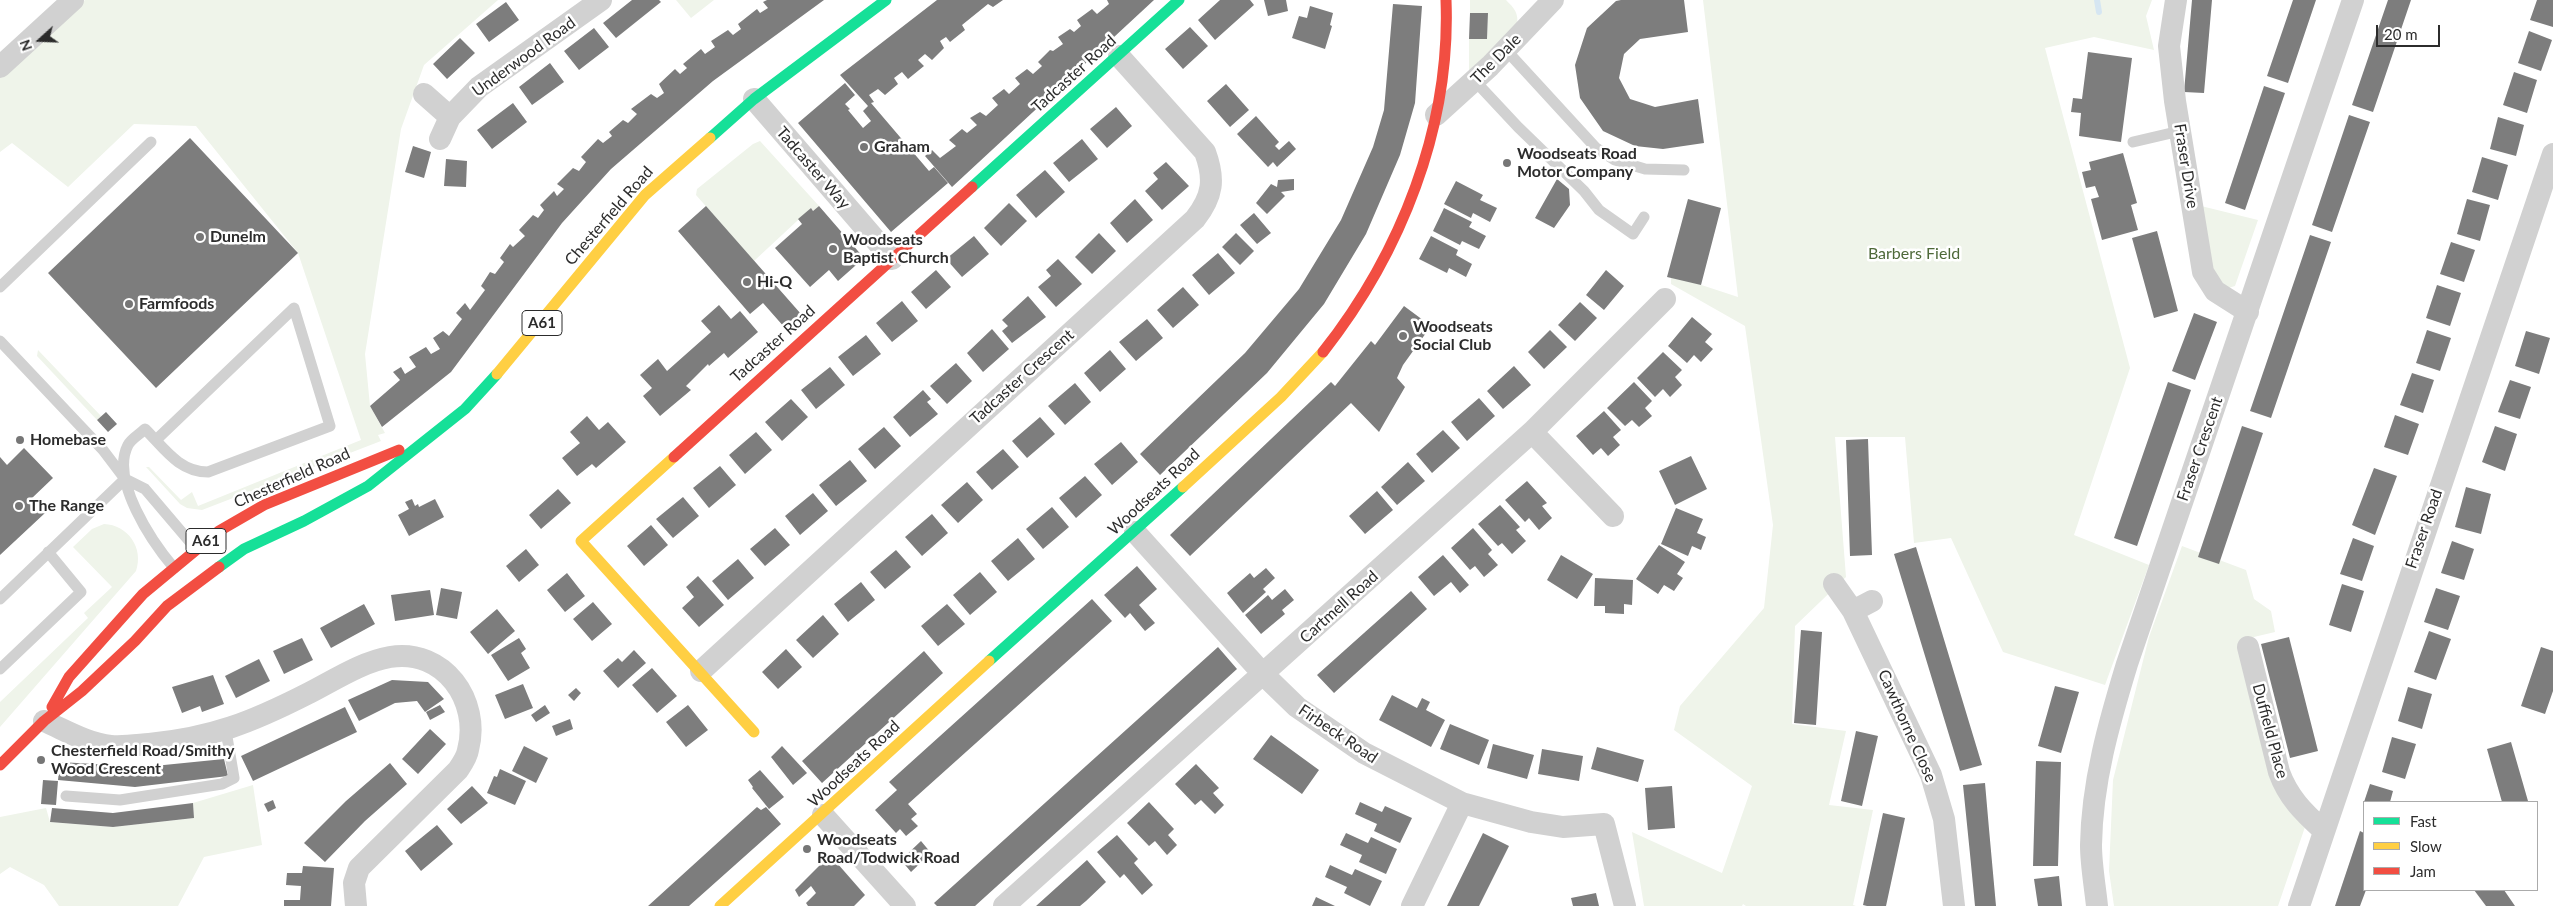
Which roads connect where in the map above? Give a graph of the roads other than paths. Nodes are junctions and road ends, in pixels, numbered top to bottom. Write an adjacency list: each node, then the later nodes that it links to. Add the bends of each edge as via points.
1 (74, 0): 11 (street)
2 (601, 0): 16 (street, Underwood Road, via 479,87)
3 (885, 0): 14 (main road, Chesterfield Road / A61)
4 (1179, 0): 10 (main road, Tadcaster Road)
5 (1446, 0): 15 (main road, Woodseats Road, via 1446,50)
6 (2176, 0): 17 (street, Fraser Drive, via 2169,46)
7 (2352, 0): 28 (street, Fraser Crescent)
8 (1543, 4): 9 (street, The Dale)
9 (1506, 50): 12 (street, The Dale); 22 (lane, via 1596,148 1615,160 1645,169)
10 (1119, 56): 25 (main road, Tadcaster Road); 44 (street, Tadcaster Crescent, via 1205,152 1211,185 1207,204 1195,219)
11 (0, 67)
12 (1475, 81): 15 (street, The Dale); 24 (lane, via 1599,210 1633,234)
13 (424, 94): 16 (street)
14 (754, 99): 25 (street, Tadcaster Way); 32 (main road, Chesterfield Road / A61, via 645,195 502,372 465,410)
15 (1436, 116): 35 (main road, Woodseats Road, via 1406,214 1388,251 1346,320 1292,386)
16 (450, 117): 18 (street, Underwood Road)
17 (2180, 130): 20 (lane); 28 (street, Fraser Drive, via 2203,272 2215,291)
18 (440, 139)
19 (151, 142): 26 (lane)
20 (2133, 142)
21 (2553, 154): 23 (street, Fraser Road)
22 (1684, 170)
23 (2546, 196): 53 (street, Fraser Road)
24 (1644, 217)
25 (892, 259): 44 (main road, Tadcaster Road, via 581,541)
26 (0, 287)
27 (1665, 298): 30 (street, Cartmell Road)
28 (2248, 312): 61 (street, Fraser Crescent, via 2127,664 2107,732 2094,791 2091,846)
29 (0, 341): 33 (lane, via 103,450)
30 (1532, 432): 34 (street); 45 (street, Cartmell Road)
31 (156, 440): 31 (lane, via 172,458 186,467 196,472 208,472 330,426 294,308); 33 (lane, via 145,429 128,444 123,460)
32 (427, 440): 37 (main road, Chesterfield Road / A61, via 368,486 304,521 244,549); 37 (main road, Chesterfield Road / A61, via 264,505 219,531)
33 (125, 479): 36 (lane); 37 (lane, via 144,489); 38 (lane, via 131,500 163,556)
34 (1613, 516)
35 (1135, 532): 45 (street, Firbeck Road); 52 (main road, Woodseats Road)
36 (48, 552): 41 (lane); 43 (lane, via 81,592)
37 (203, 561): 38 (main road, Chesterfield Road / A61); 40 (main road, Chesterfield Road / A61)
38 (173, 567): 40 (lane); 46 (main road, Chesterfield Road / A61, via 142,594 69,677)
39 (1834, 584): 60 (street, Cawthorne Close, via 1862,606 1931,775 1944,819)
40 (190, 587): 46 (main road, Chesterfield Road / A61, via 82,691)
41 (0, 599)
42 (2248, 647): 53 (street, Duffield Place, via 2286,790 2298,808)
43 (0, 669)
44 (701, 671): 48 (main road, Tadcaster Road)
45 (1264, 675): 51 (street, Firbeck Road, via 1296,707 1334,735); 57 (street, Cartmell Road)
46 (44, 721): 47 (street, via 110,746 166,742); 49 (main road, Chesterfield Road / A61)
47 (226, 731): 50 (lane, via 234,778 222,784 120,800); 54 (street, via 362,666 390,657 410,657 430,663 449,675 462,690 471,730 468,751 458,770 359,868 354,883)
48 (754, 732)
49 (0, 765)
50 (66, 796)
51 (1462, 803): 58 (street); 59 (street, Firbeck Road, via 1555,826 1604,824)
52 (823, 815): 55 (main road, Woodseats Road); 56 (street)
53 (2323, 830): 62 (street, Fraser Road)
54 (356, 906)
55 (720, 906)
56 (905, 906)
57 (1004, 906)
58 (1412, 906)
59 (1625, 906)
60 (1954, 906)
61 (2097, 906)
62 (2299, 906)

